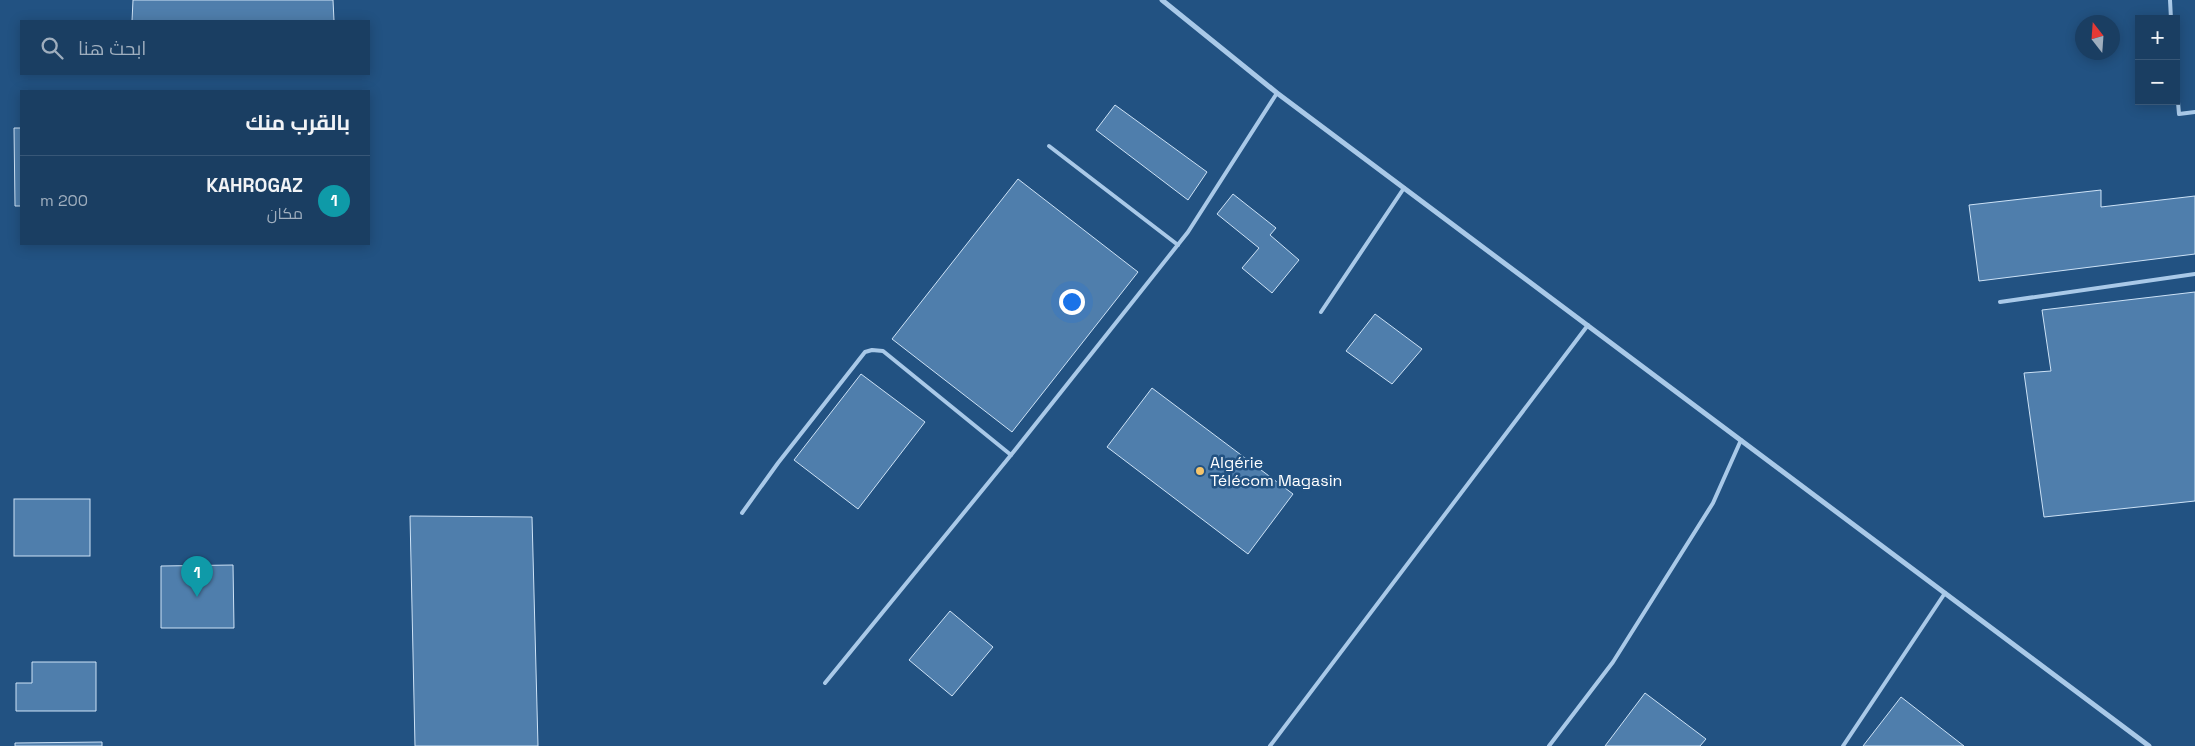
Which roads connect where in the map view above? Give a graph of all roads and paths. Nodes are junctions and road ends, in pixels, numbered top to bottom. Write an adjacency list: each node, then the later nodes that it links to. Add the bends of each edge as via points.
1 (1162, 0): 4 (street)
2 (2170, 0): 3 (lane)
3 (2171, 15)
4 (1277, 92): 8 (street); 9 (lane)
5 (2178, 105): 6 (lane, via 2179,114)
6 (2195, 112)
7 (1049, 146): 9 (lane)
8 (1404, 188): 12 (lane); 13 (street)
9 (1178, 245): 15 (lane)
10 (2195, 274): 11 (lane)
11 (2000, 302)
12 (1321, 312)
13 (1588, 325): 14 (street); 19 (lane)
14 (1741, 440): 17 (street); 20 (lane, via 1713,502 1618,653)
15 (1011, 455): 16 (lane, via 883,351 872,350 865,352); 18 (lane)
16 (742, 513)
17 (1945, 593): 21 (lane); 22 (street)
18 (825, 682)
19 (1270, 746)
20 (1549, 746)
21 (1842, 746)
22 (2149, 746)

